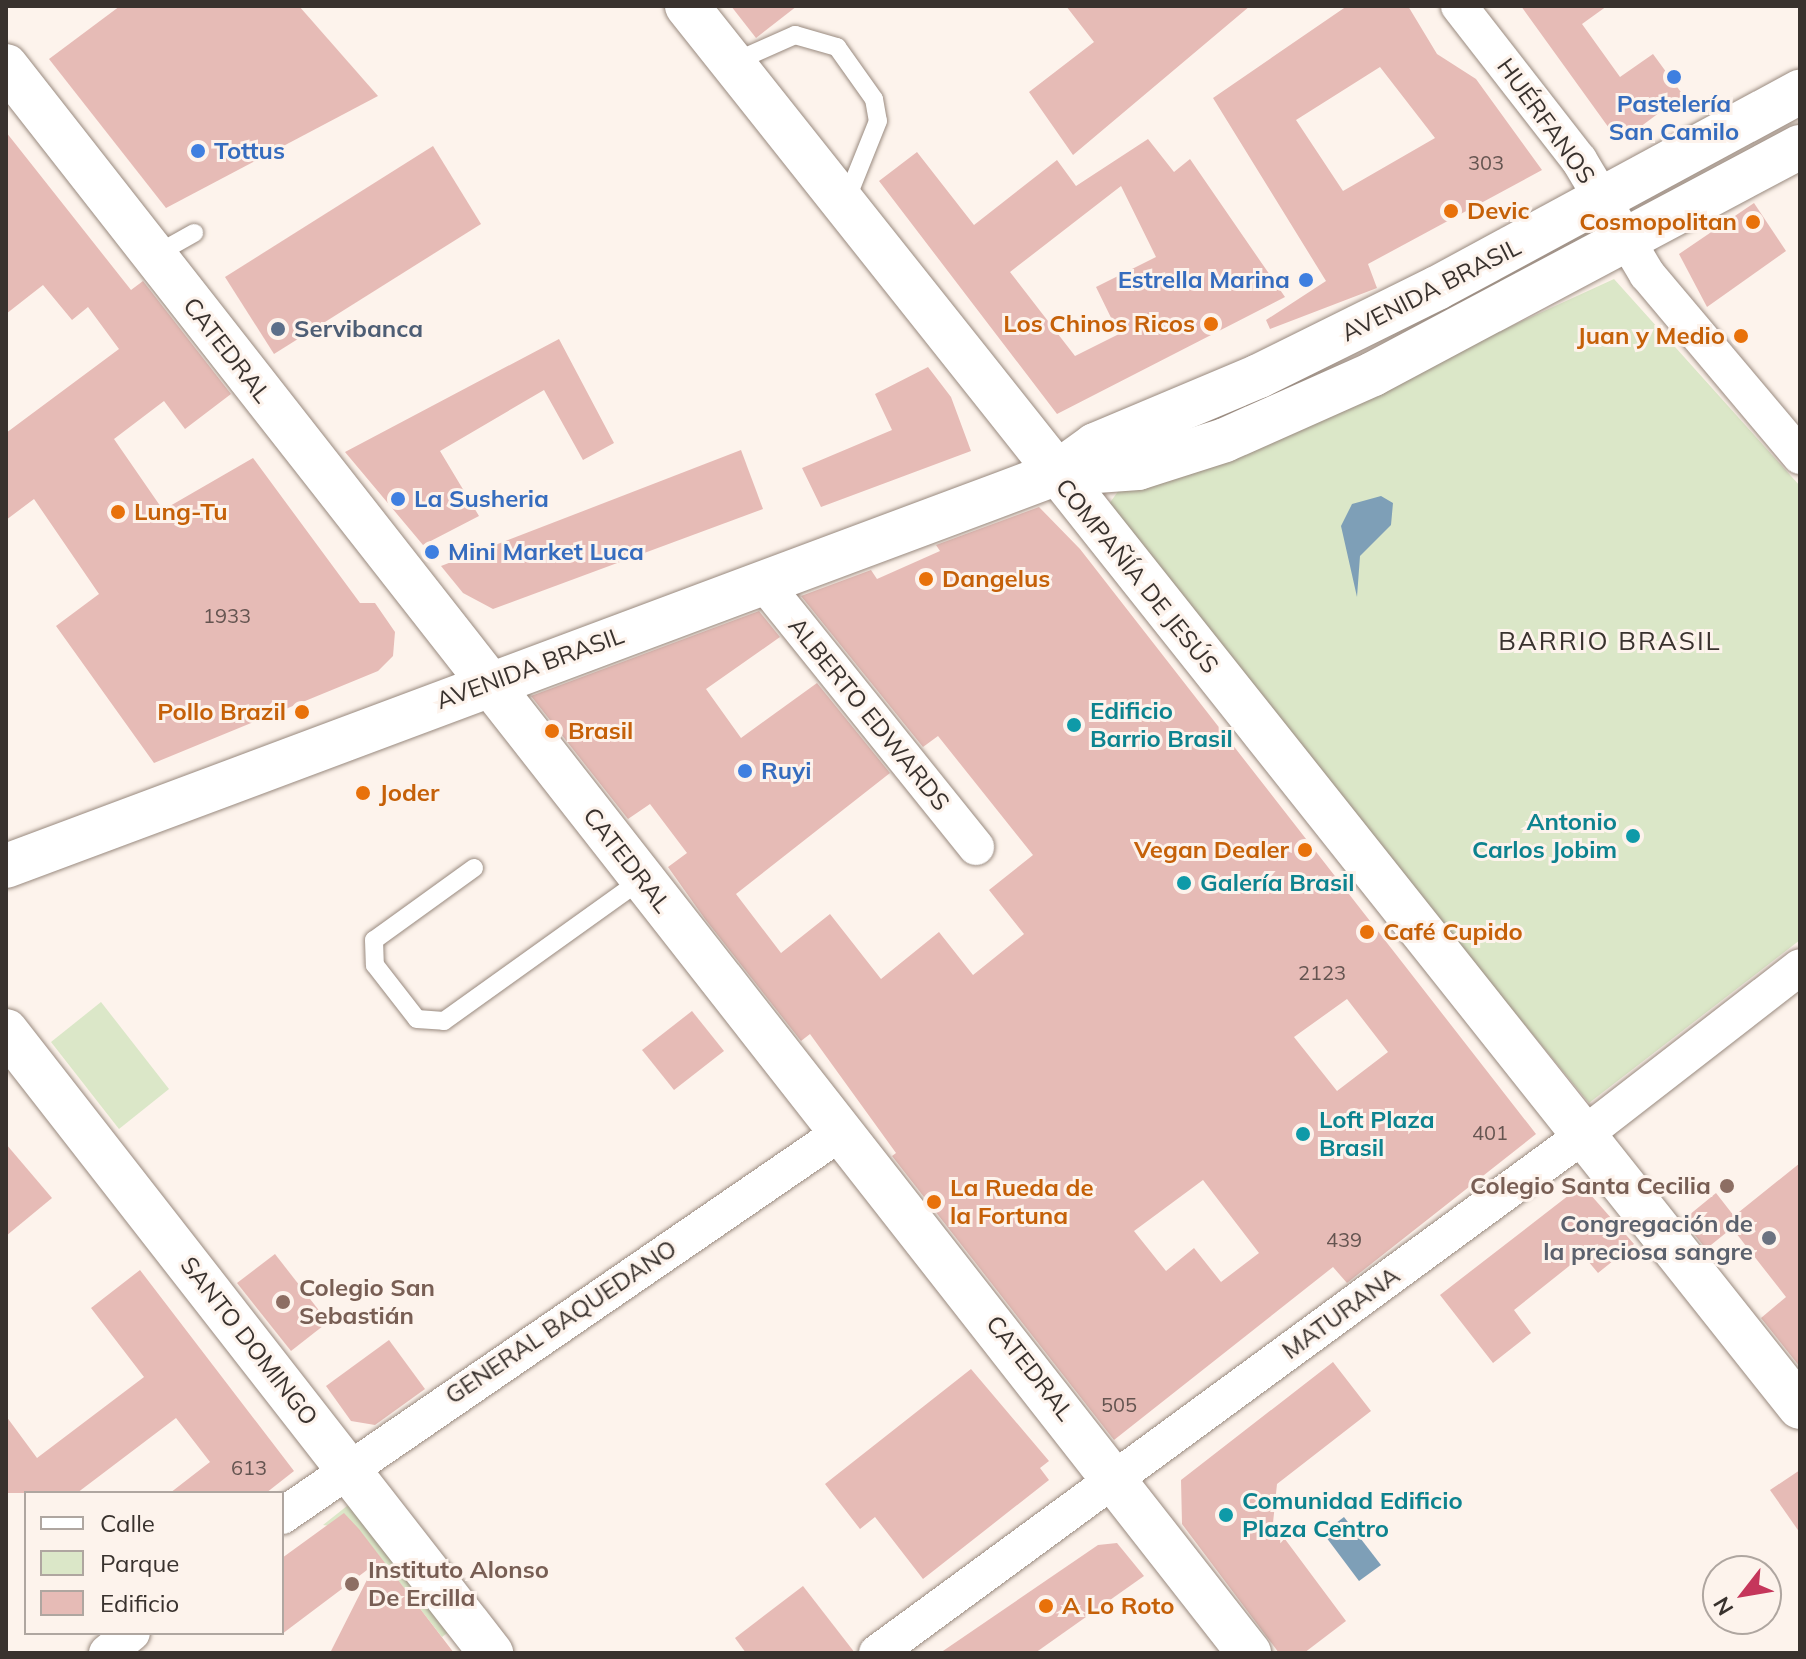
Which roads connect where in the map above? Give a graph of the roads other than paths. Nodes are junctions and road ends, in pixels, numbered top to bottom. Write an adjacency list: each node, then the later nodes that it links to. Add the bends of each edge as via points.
1 (687, 6): 3 (main road, COMPAÑÍA DE JESÚS)
2 (1459, 6): 7 (street, HUÉRFANOS, via 1556,127)
3 (732, 63): 8 (main road, COMPAÑÍA DE JESÚS); 8 (lane, via 795,35 837,47 874,99 878,121)
4 (6, 66): 11 (main road, CATEDRAL)
5 (1800, 92): 7 (main road, AVENIDA BRASIL)
6 (1800, 147): 10 (main road, AVENIDA BRASIL)
7 (1602, 201): 10 (street, HUÉRFANOS); 13 (main road, AVENIDA BRASIL, via 1259,376 1095,445)
8 (843, 205): 13 (main road, COMPAÑÍA DE JESÚS)
9 (194, 233): 11 (lane)
10 (1627, 241): 12 (street, HUÉRFANOS); 13 (main road, AVENIDA BRASIL, via 1373,374 1225,440 1138,468)
11 (154, 256): 15 (main road, CATEDRAL)
12 (1800, 456)
13 (1055, 474): 14 (main road, AVENIDA BRASIL); 23 (main road, COMPAÑÍA DE JESÚS)
14 (763, 582): 15 (main road, AVENIDA BRASIL); 16 (street, ALBERTO EDWARDS)
15 (486, 683): 17 (main road, AVENIDA BRASIL); 19 (main road, CATEDRAL)
16 (976, 847)
17 (6, 866)
18 (474, 868): 19 (lane, via 374,940 375,965 417,1019 444,1021)
19 (642, 879): 22 (main road, CATEDRAL)
20 (1800, 967): 23 (street, MATURANA)
21 (6, 1031): 25 (main road, SANTO DOMINGO)
22 (843, 1131): 25 (street, GENERAL BAQUEDANO); 26 (main road, CATEDRAL)
23 (1585, 1134): 24 (main road, COMPAÑÍA DE JESÚS); 26 (street, MATURANA)
24 (1800, 1407)
25 (347, 1465): 27 (street, GENERAL BAQUEDANO); 30 (main road, SANTO DOMINGO)
26 (1116, 1478): 31 (street, MATURANA); 32 (main road, CATEDRAL)
27 (284, 1514)
28 (130, 1635): 29 (street)
29 (107, 1653)
30 (491, 1653)
31 (877, 1653)
32 (1249, 1653)

